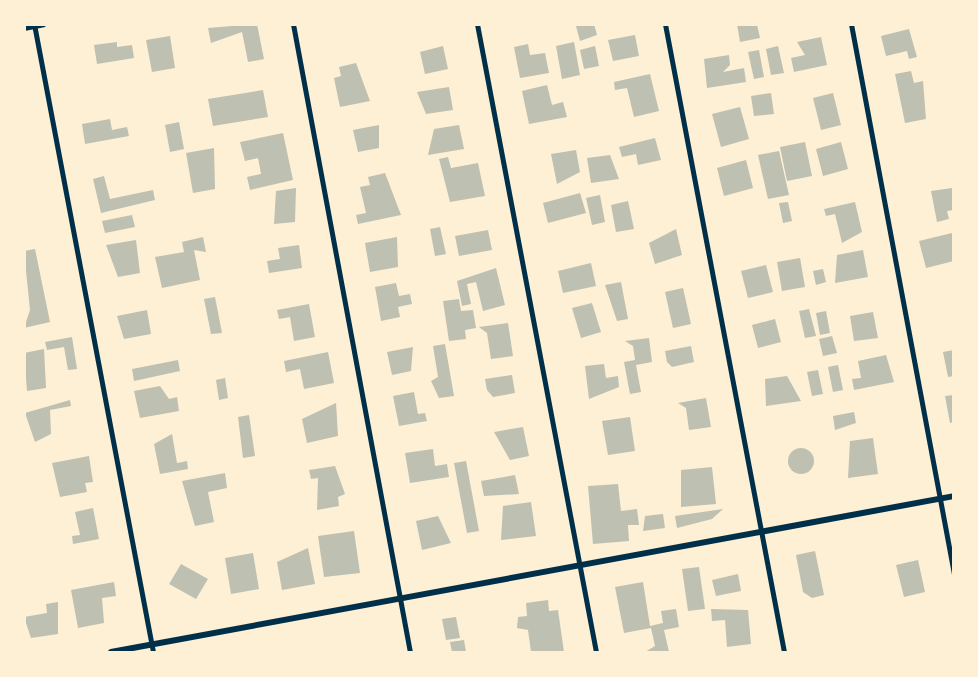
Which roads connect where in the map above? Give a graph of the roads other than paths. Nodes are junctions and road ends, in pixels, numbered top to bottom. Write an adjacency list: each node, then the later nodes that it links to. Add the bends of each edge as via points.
1 (44, 24): 6 (street)
2 (293, 24): 13 (street)
3 (477, 24): 11 (street)
4 (665, 24): 10 (street)
5 (851, 24): 9 (street)
6 (35, 25): 7 (street); 14 (street)
7 (24, 28)
8 (954, 496): 9 (street)
9 (940, 498): 10 (street); 12 (street)
10 (762, 530): 11 (street); 18 (street)
11 (577, 565): 13 (street); 17 (street)
12 (954, 574)
13 (400, 598): 14 (street); 16 (street)
14 (152, 649): 15 (street)
15 (111, 653)
16 (410, 653)
17 (596, 653)
18 (784, 653)

